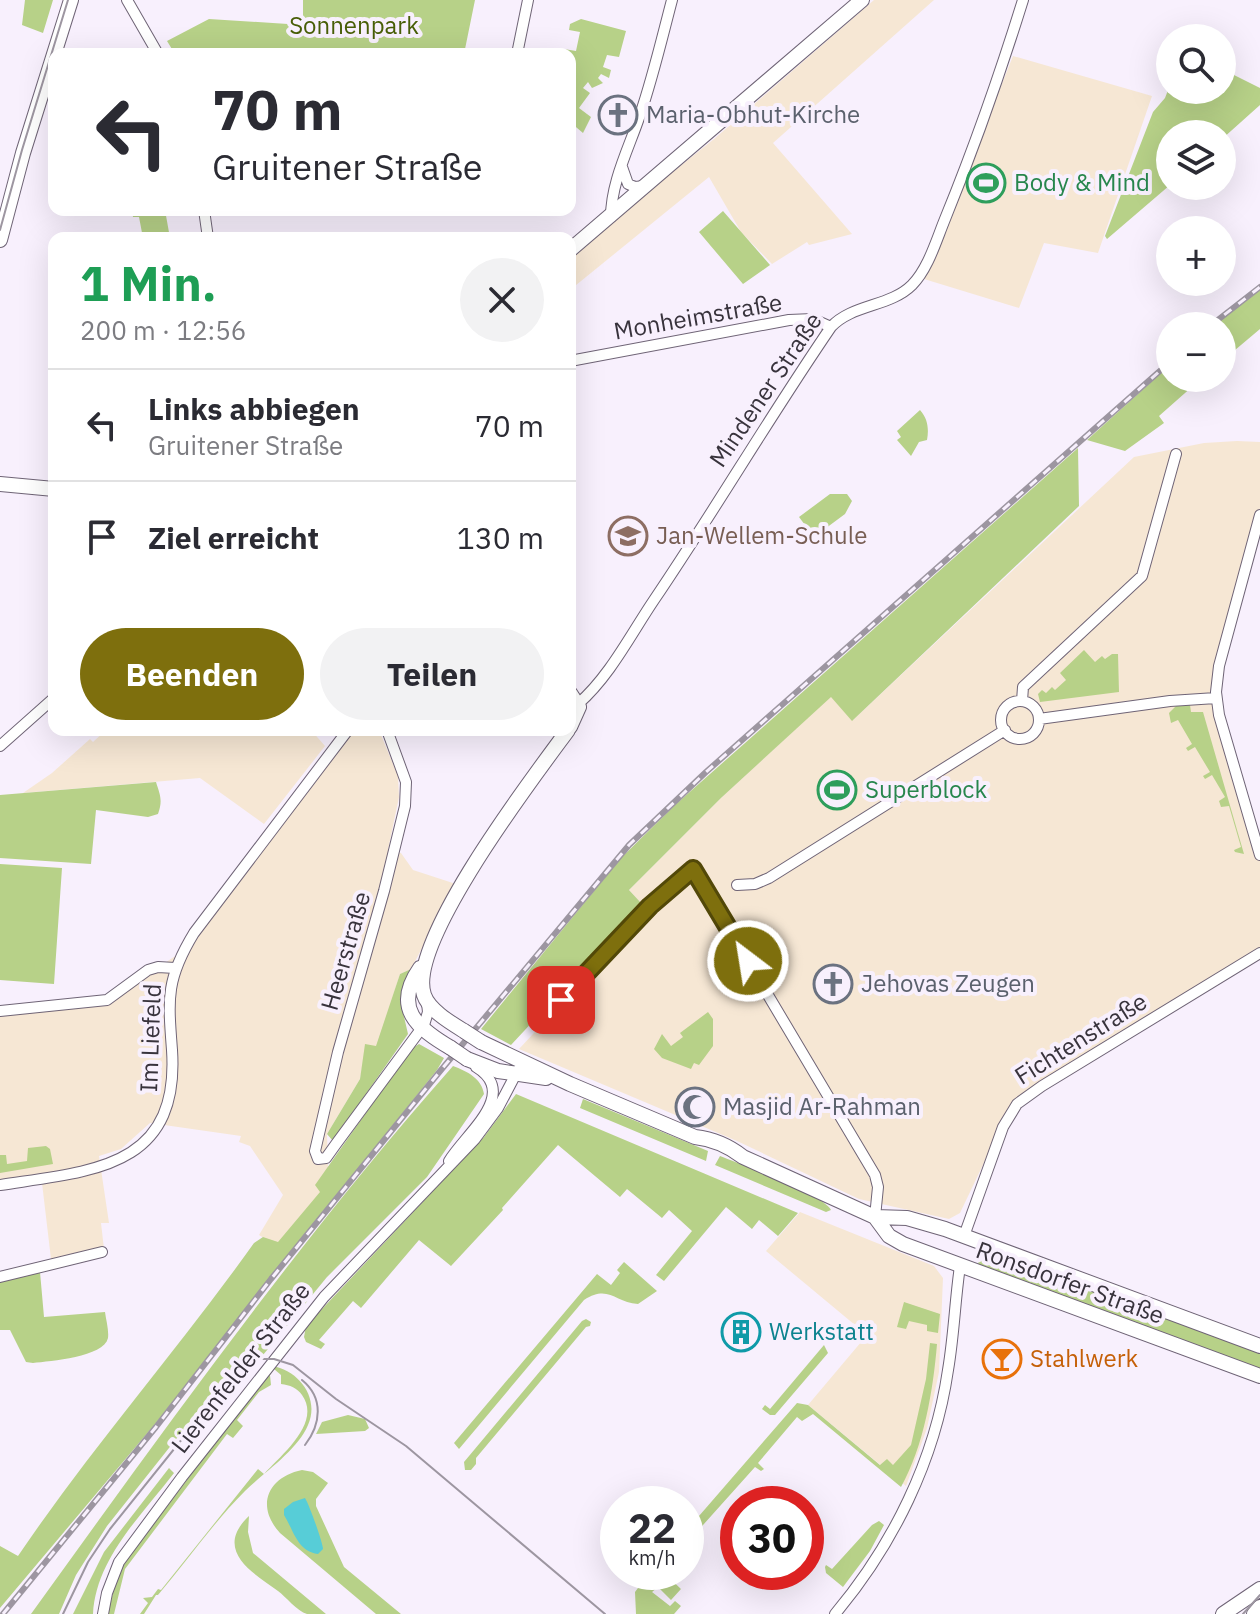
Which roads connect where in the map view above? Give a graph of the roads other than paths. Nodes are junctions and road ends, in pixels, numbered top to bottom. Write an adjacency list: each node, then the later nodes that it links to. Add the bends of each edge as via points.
1 (71, 0): 7 (main road)
2 (127, 0): 8 (street)
3 (528, 0): 9 (street)
4 (672, 0): 11 (street)
5 (862, 0): 12 (main road)
6 (1023, 0): 16 (street, Mindener Straße, via 970,154 918,277 900,293 846,315)
7 (56, 48)
8 (155, 48)
9 (518, 48)
10 (48, 73): 14 (main road)
11 (622, 165): 12 (street, via 628,184); 13 (street)
12 (649, 185): 13 (main road)
13 (611, 217): 15 (main road)
14 (0, 240)
15 (576, 245)
16 (831, 327): 17 (street, Monheimstraße, via 813,319 789,320); 24 (street, Mindener Straße, via 597,684)
17 (576, 360)
18 (1176, 454): 26 (street, via 1142,576 1023,687)
19 (0, 484): 20 (main road)
20 (48, 488)
21 (0, 494): 22 (main road)
22 (48, 498)
23 (1260, 515): 25 (street, via 1219,666)
24 (576, 697)
25 (1216, 698): 28 (street); 34 (street)
26 (1022, 701): 28 (street, via 1036,709); 29 (street, via 1004,711)
27 (48, 703): 33 (street)
28 (1039, 719): 29 (street, via 1033,734 1023,738)
29 (1005, 730): 35 (street, via 769,878)
30 (343, 736): 38 (street, Im Liefeld, via 194,933)
31 (389, 736): 42 (street, Heerstraße, via 406,794 338,1052 318,1159 326,1158)
32 (564, 736): 37 (main road, Mindener Straße, via 465,878)
33 (0, 746)
34 (1260, 855)
35 (737, 885)
36 (1260, 953): 52 (street, Fichtenstraße, via 1017,1104 997,1140)
37 (426, 959): 39 (main road, Mindener Straße, via 422,982); 42 (main road, Mindener Straße, via 409,995 411,1015)
38 (175, 968): 40 (street, Im Liefeld, via 148,970 107,1000); 50 (street, Im Liefeld, via 169,998 171,1095 152,1136 112,1163)
39 (432, 1006): 42 (street, Mindener Straße); 43 (main road, Ronsdorfer Straße)
40 (0, 1011)
41 (544, 1017): 51 (street, via 650,906 693,869 875,1175)
42 (422, 1027): 43 (street, via 438,1021); 44 (main road, Ronsdorfer Straße, bridge)
43 (462, 1030): 45 (main road, Ronsdorfer Straße, bridge)
44 (467, 1059): 46 (main road, Ronsdorfer Straße); 48 (street)
45 (518, 1067): 46 (main road, Ronsdorfer Straße); 47 (main road, Ronsdorfer Straße); 47 (main road, Ronsdorfer Straße, via 536,1068); 49 (street, Lierenfelder Straße, via 486,1125)
46 (500, 1071): 48 (street, Lierenfelder Straße)
47 (570, 1084): 51 (main road, Ronsdorfer Straße)
48 (494, 1089): 49 (street, Lierenfelder Straße, via 491,1104)
49 (444, 1169): 59 (street, Lierenfelder Straße, via 324,1297 182,1477 119,1562)
50 (0, 1185)
51 (875, 1217): 52 (main road, Ronsdorfer Straße, via 907,1218); 52 (main road, Ronsdorfer Straße, via 903,1244)
52 (962, 1251): 55 (main road, Ronsdorfer Straße); 56 (main road, Ronsdorfer Straße); 60 (street, via 948,1373 932,1440 890,1536)
53 (102, 1252): 54 (street)
54 (0, 1277)
55 (1260, 1346)
56 (1260, 1376)
57 (1260, 1589): 61 (main road)
58 (1260, 1607): 62 (main road)
59 (103, 1614)
60 (835, 1614)
61 (1223, 1614)
62 (1254, 1614)

